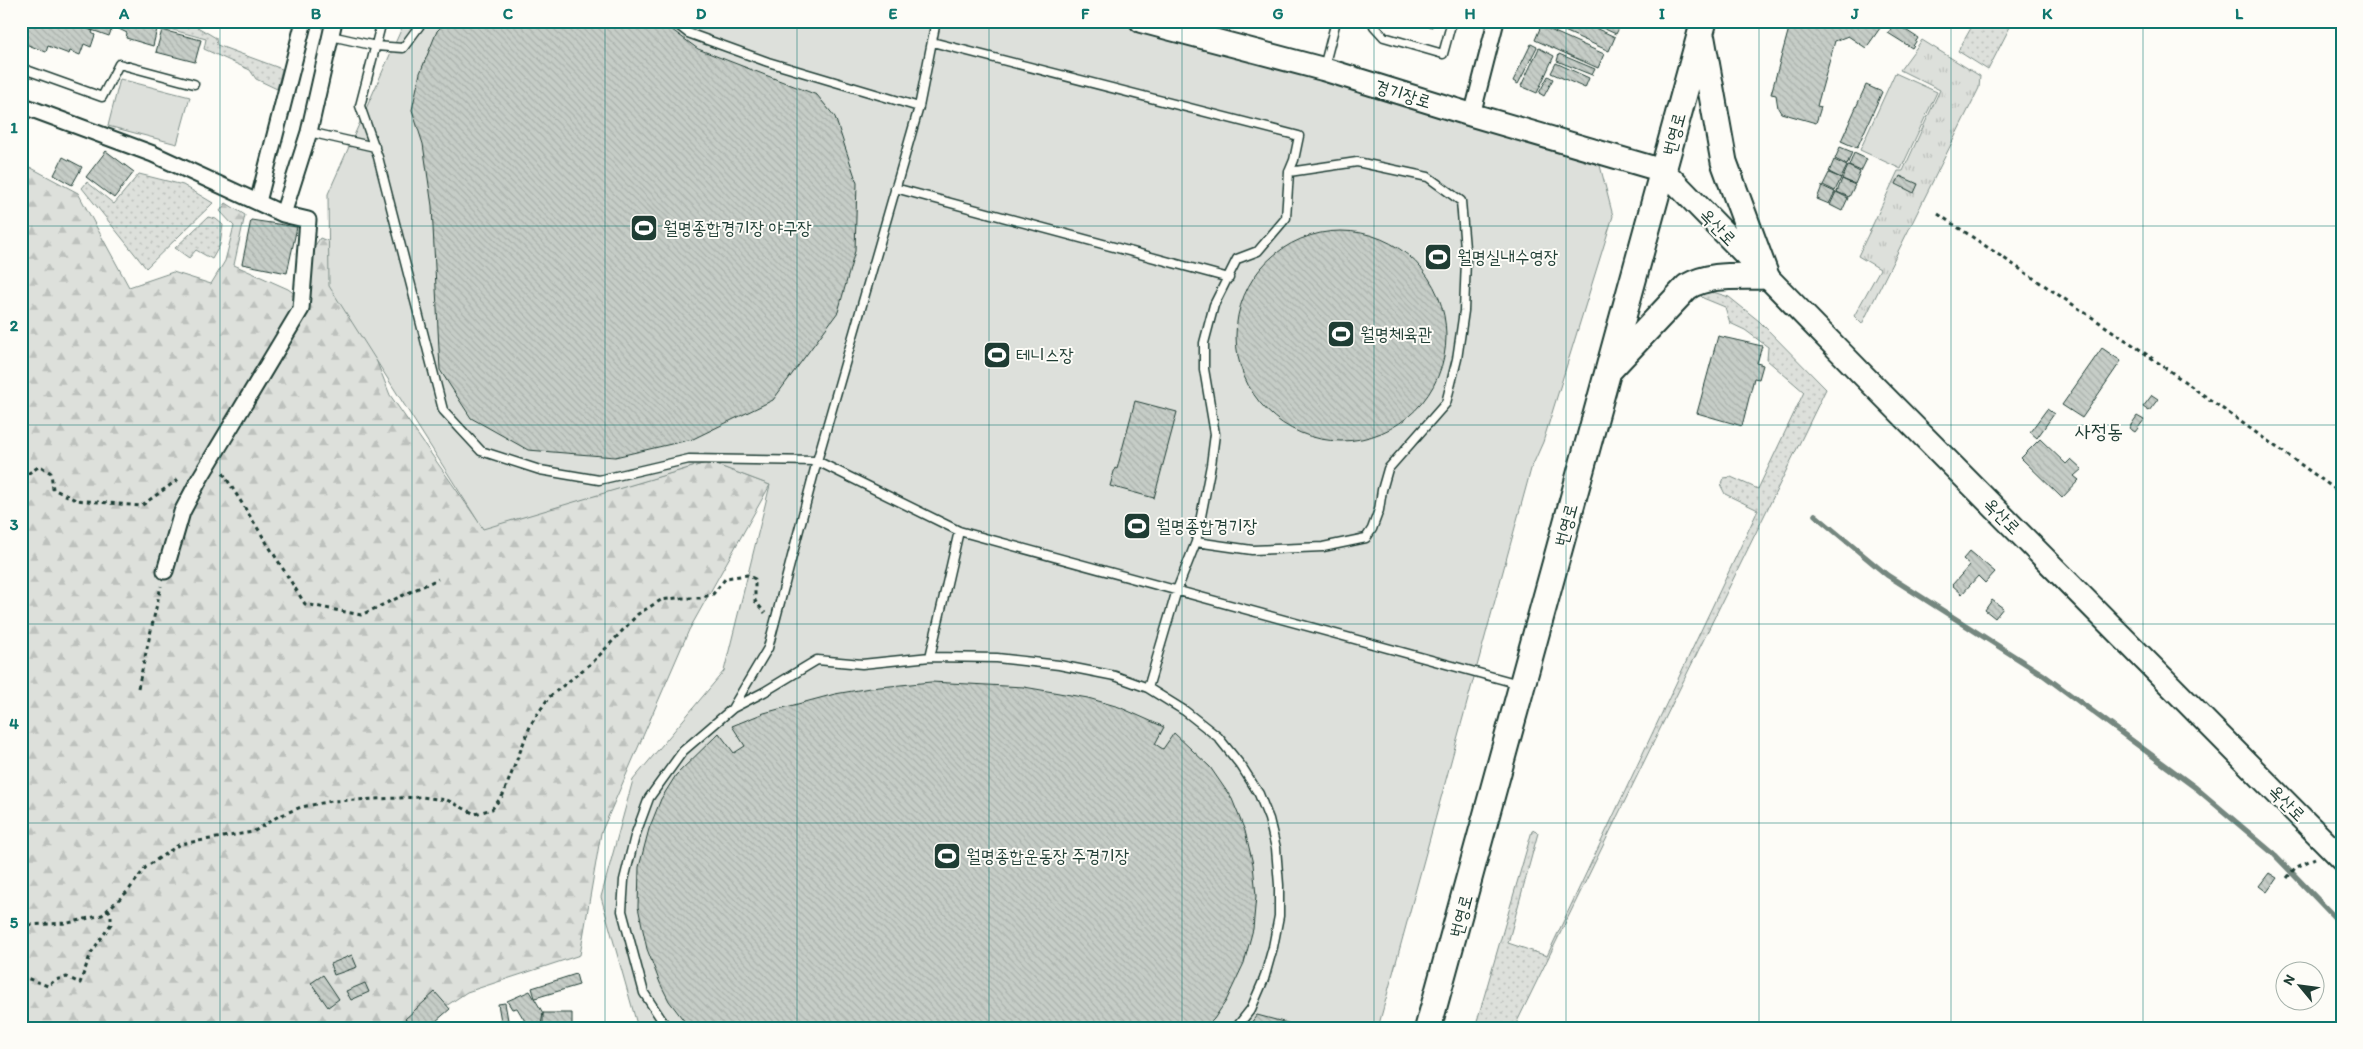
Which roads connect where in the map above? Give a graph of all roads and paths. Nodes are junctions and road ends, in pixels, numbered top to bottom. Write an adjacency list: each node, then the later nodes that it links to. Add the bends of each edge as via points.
1 (304, 21): 26 (street)
2 (382, 21): 14 (lane)
3 (423, 21): 14 (lane, via 402,48)
4 (674, 21): 19 (lane, via 688,33 768,62)
5 (936, 21): 13 (lane)
6 (1141, 21): 16 (main road, 경기장로)
7 (1336, 21): 16 (lane)
8 (1376, 21): 9 (lane, via 1374,26 1384,37 1443,54)
9 (1452, 21)
10 (1496, 21): 20 (street)
11 (1702, 26): 23 (main road, 번영로); 29 (main road, via 1724,162)
12 (332, 28): 14 (lane); 21 (street)
13 (932, 42): 19 (lane); 24 (lane, via 1299,136)
14 (376, 46): 22 (lane, via 360,106)
15 (21, 68): 17 (lane, via 102,97 119,64)
16 (1323, 69): 20 (main road, 경기장로)
17 (194, 84)
18 (21, 105): 26 (street, via 153,154)
19 (919, 107): 25 (lane)
20 (1472, 115): 23 (main road, 경기장로)
21 (309, 132): 22 (lane); 27 (street)
22 (375, 147): 33 (lane, via 443,410 482,451 540,470 599,480 689,459)
23 (1664, 171): 29 (main road, 옥산로); 31 (main road, 번영로)
24 (1289, 172): 30 (lane, via 1286,218 1258,252 1237,259); 37 (lane, via 1356,162 1428,177 1461,201 1466,260 1464,311 1453,376 1446,402 1388,469 1379,510 1366,538 1323,547 1252,550)
25 (895, 188): 30 (lane); 33 (lane)
26 (258, 202): 27 (street)
27 (283, 214): 32 (street, via 308,220 300,309)
28 (1938, 214): 35 (path, via 2138,349)
29 (1766, 276): 31 (main road, via 1698,280 1687,287); 47 (main road, 옥산로)
30 (1229, 278): 37 (lane, via 1214,305 1204,343 1204,369 1215,434)
31 (1608, 372): 43 (main road, 번영로)
32 (212, 456): 34 (path, via 141,506 76,500 54,489 51,473 40,466); 38 (street, via 182,512); 39 (path, via 305,604 361,615)
33 (817, 462): 36 (lane); 41 (lane)
34 (21, 478)
35 (2342, 494)
36 (959, 531): 40 (lane); 42 (lane)
37 (1196, 542): 40 (lane)
38 (165, 571): 44 (path)
39 (438, 579)
40 (1177, 590): 43 (lane); 45 (lane)
41 (775, 625): 46 (lane, via 768,648); 50 (path, via 755,601 755,579 747,574 726,578 713,594 700,598 661,600 638,614 594,661 549,697 530,724 503,795 492,809 475,814 446,800 421,796 332,801 301,807 253,832 180,844 146,867)
42 (930, 657): 45 (lane, via 997,658 1059,665 1115,676); 46 (lane, via 862,664 817,660)
43 (1524, 685): 57 (main road, 번영로)
44 (138, 688)
45 (1148, 688): 56 (lane, via 1218,737 1259,794 1269,819 1276,848 1279,916 1264,979 1251,1009)
46 (733, 708): 55 (lane, via 683,751 649,798 624,880 622,911 644,993)
47 (2342, 859)
48 (2295, 868): 49 (path)
49 (2287, 878)
50 (108, 909): 51 (path, via 102,916 68,923); 52 (path, via 112,924 91,953 80,983 67,977 54,980 48,986)
51 (21, 923)
52 (21, 976)
53 (507, 1028): 54 (lane)
54 (538, 1028)
55 (667, 1028)
56 (1236, 1028)
57 (1428, 1028)

